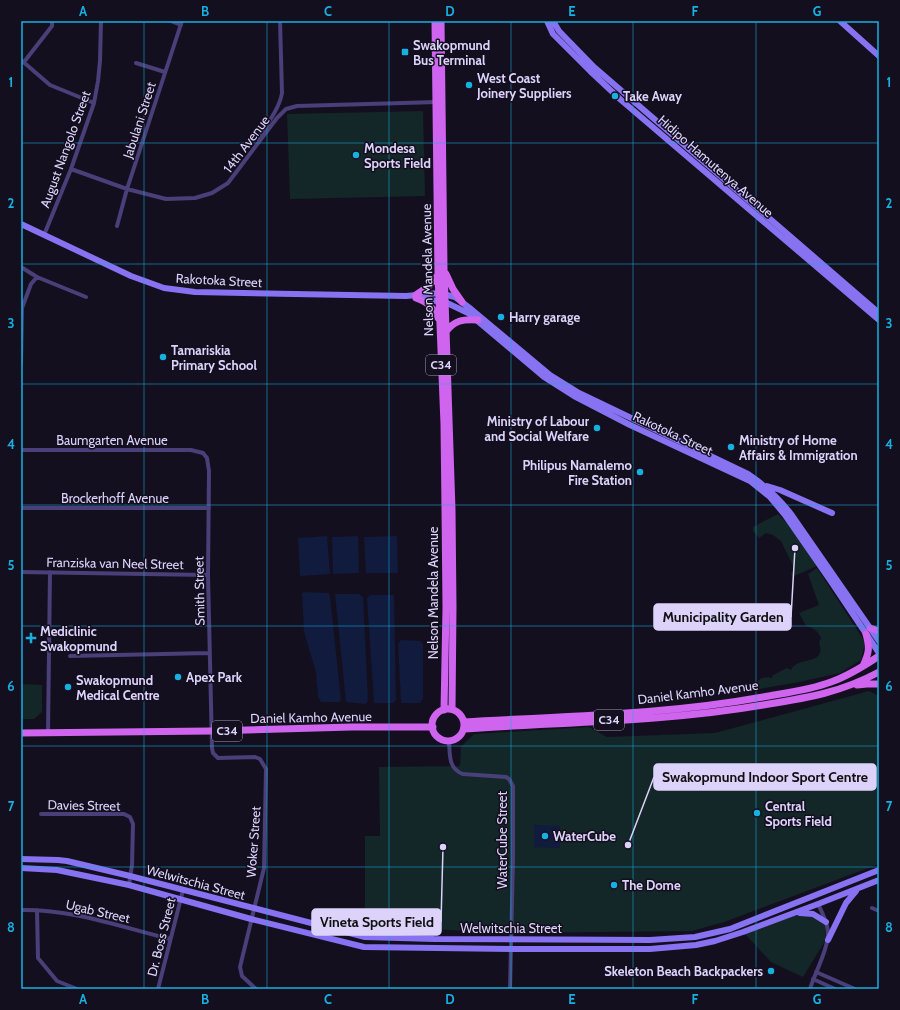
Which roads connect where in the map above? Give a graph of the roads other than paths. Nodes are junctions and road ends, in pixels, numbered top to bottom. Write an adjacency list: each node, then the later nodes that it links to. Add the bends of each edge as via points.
1 (52, 21): 12 (street, via 52,26)
2 (101, 21): 15 (street, August Nangolo Street, via 99,74)
3 (171, 21): 10 (street)
4 (280, 21): 17 (street, via 282,94)
5 (435, 21): 16 (main road, Nelson Mandela Avenue / C34)
6 (441, 21): 16 (main road, Nelson Mandela Avenue / C34)
7 (547, 21): 35 (street, Hidipo Hamutenya Avenue, via 553,34 621,100)
8 (553, 21): 32 (street, Hidipo Hamutenya Avenue, via 559,31 594,67)
9 (840, 21): 11 (street)
10 (181, 23): 14 (street, Jabulani Street)
11 (879, 56)
12 (22, 61): 15 (street, via 50,85)
13 (136, 63): 14 (street)
14 (165, 72): 19 (street, Jabulani Street)
15 (94, 102): 18 (street, August Nangolo Street)
16 (439, 102): 17 (street, 14th Avenue, via 297,106 286,109); 24 (main road, Nelson Mandela Avenue / C34); 25 (main road, Nelson Mandela Avenue / C34)
17 (250, 154): 19 (street, 14th Avenue, via 228,183 212,193 195,198 166,199)
18 (71, 169): 19 (street, 14th Avenue); 22 (street, August Nangolo Street)
19 (127, 189): 21 (street, Jabulani Street)
20 (21, 224): 22 (street, Rakotoka Street)
21 (117, 226)
22 (44, 235): 27 (street, Rakotoka Street, via 131,276 164,288 195,292)
23 (21, 267): 26 (street)
24 (444, 269): 29 (main road, Nelson Mandela Avenue / C34); 30 (main road)
25 (438, 274): 27 (main road, via 429,286); 29 (main road, Nelson Mandela Avenue / C34)
26 (37, 277): 28 (street); 31 (street, via 31,284)
27 (416, 296): 29 (street, Rakotoka Street); 33 (main road, via 427,302)
28 (86, 297)
29 (442, 298): 30 (street, Rakotoka Street, via 455,298); 33 (main road, Nelson Mandela Avenue / C34); 34 (street, Rakotoka Street); 36 (main road, Nelson Mandela Avenue / C34)
30 (462, 302): 40 (street, Rakotoka Street, via 550,375 626,416 748,474)
31 (22, 308): 37 (street)
32 (879, 312)
33 (439, 320): 58 (main road, Nelson Mandela Avenue / C34, via 444,424)
34 (478, 320): 36 (main road, via 460,320); 48 (street, Rakotoka Street, via 559,387 630,425 750,481 770,497)
35 (879, 320)
36 (445, 333): 58 (main road, Nelson Mandela Avenue / C34, via 453,607)
37 (21, 364)
38 (21, 450): 39 (street, Baumgarten Avenue, via 191,450)
39 (203, 453): 42 (street, Smith Street, via 207,458 209,471)
40 (766, 486): 43 (street); 48 (street, Rakotoka Street, via 791,514)
41 (21, 508): 42 (street, Brockerhoff Avenue)
42 (209, 508): 46 (street, Smith Street)
43 (832, 513)
44 (21, 572): 45 (street, Franziska van Neel Street)
45 (50, 572): 46 (street, Franziska van Neel Street); 62 (street)
46 (208, 575): 50 (street, Smith Street)
47 (879, 630): 48 (main road)
48 (868, 631): 49 (street, Rakotoka Street); 51 (street, Rakotoka Street); 54 (main road, via 869,652)
49 (879, 641)
50 (210, 653): 52 (street); 61 (street, Smith Street)
51 (879, 653)
52 (70, 656)
53 (879, 656): 54 (main road, Daniel Kamho Avenue / C34)
54 (863, 666): 60 (main road, Daniel Kamho Avenue / C34, via 830,683 730,703)
55 (879, 672): 57 (main road, Daniel Kamho Avenue / C34)
56 (879, 684): 57 (main road)
57 (846, 688): 60 (main road, Daniel Kamho Avenue / C34, via 816,696 708,714)
58 (448, 710): 59 (main road, via 436,716); 60 (main road, via 460,714)
59 (433, 726): 61 (main road, Daniel Kamho Avenue / C34); 64 (main road, via 439,737)
60 (464, 726): 64 (main road, via 459,737)
61 (211, 731): 62 (main road, Daniel Kamho Avenue / C34); 79 (street, Woker Street, via 215,756 255,757 260,759 266,769 264,868)
62 (48, 732): 63 (main road, Daniel Kamho Avenue / C34)
63 (21, 733)
64 (449, 741): 87 (street, WaterCube Street, via 450,759 458,772 506,776 512,786)
65 (41, 814): 69 (street, Davies Street, via 124,814 130,817 133,824)
66 (21, 859): 69 (street, Welwitschia Street, via 58,860)
67 (21, 868): 71 (street, Welwitschia Street, via 57,870)
68 (879, 870): 74 (street, Welwitschia Street)
69 (130, 876): 71 (street, Davies Street); 73 (street, Welwitschia Street)
70 (879, 880): 72 (street, Welwitschia Street)
71 (129, 885): 75 (street, Welwitschia Street)
72 (860, 887): 77 (street, Welwitschia Street); 88 (street, via 846,903)
73 (183, 890): 75 (street, Dr. Boss Street); 79 (street, Welwitschia Street)
74 (828, 890): 76 (street, Welwitschia Street); 77 (street)
75 (181, 899): 84 (street, Welwitschia Street); 86 (street, Dr. Boss Street)
76 (804, 900): 77 (street); 87 (street, Welwitschia Street, via 730,929 695,937 650,940)
77 (818, 904): 83 (street, Welwitschia Street); 85 (street)
78 (872, 908): 82 (street)
79 (254, 909): 84 (street, Woker Street); 87 (street, Welwitschia Street, via 364,937)
80 (21, 910): 81 (street, Ugab Street)
81 (37, 910): 86 (street, Ugab Street, via 70,914); 92 (street, via 38,958 57,981)
82 (879, 911)
83 (792, 913): 85 (street, via 813,914); 89 (street, Welwitschia Street, via 731,936 696,945 650,949)
84 (251, 919): 89 (street, Welwitschia Street, via 364,947); 94 (street, Woker Street, via 240,967 242,976)
85 (826, 922): 88 (street)
86 (170, 939): 93 (street, Dr. Boss Street)
87 (511, 939): 89 (street)
88 (828, 940): 90 (street)
89 (510, 949): 95 (street)
90 (816, 972): 91 (street); 98 (street)
91 (813, 979): 96 (street); 97 (street)
92 (77, 989)
93 (158, 989)
94 (256, 989)
95 (510, 989)
96 (810, 989)
97 (835, 989)
98 (855, 989)

